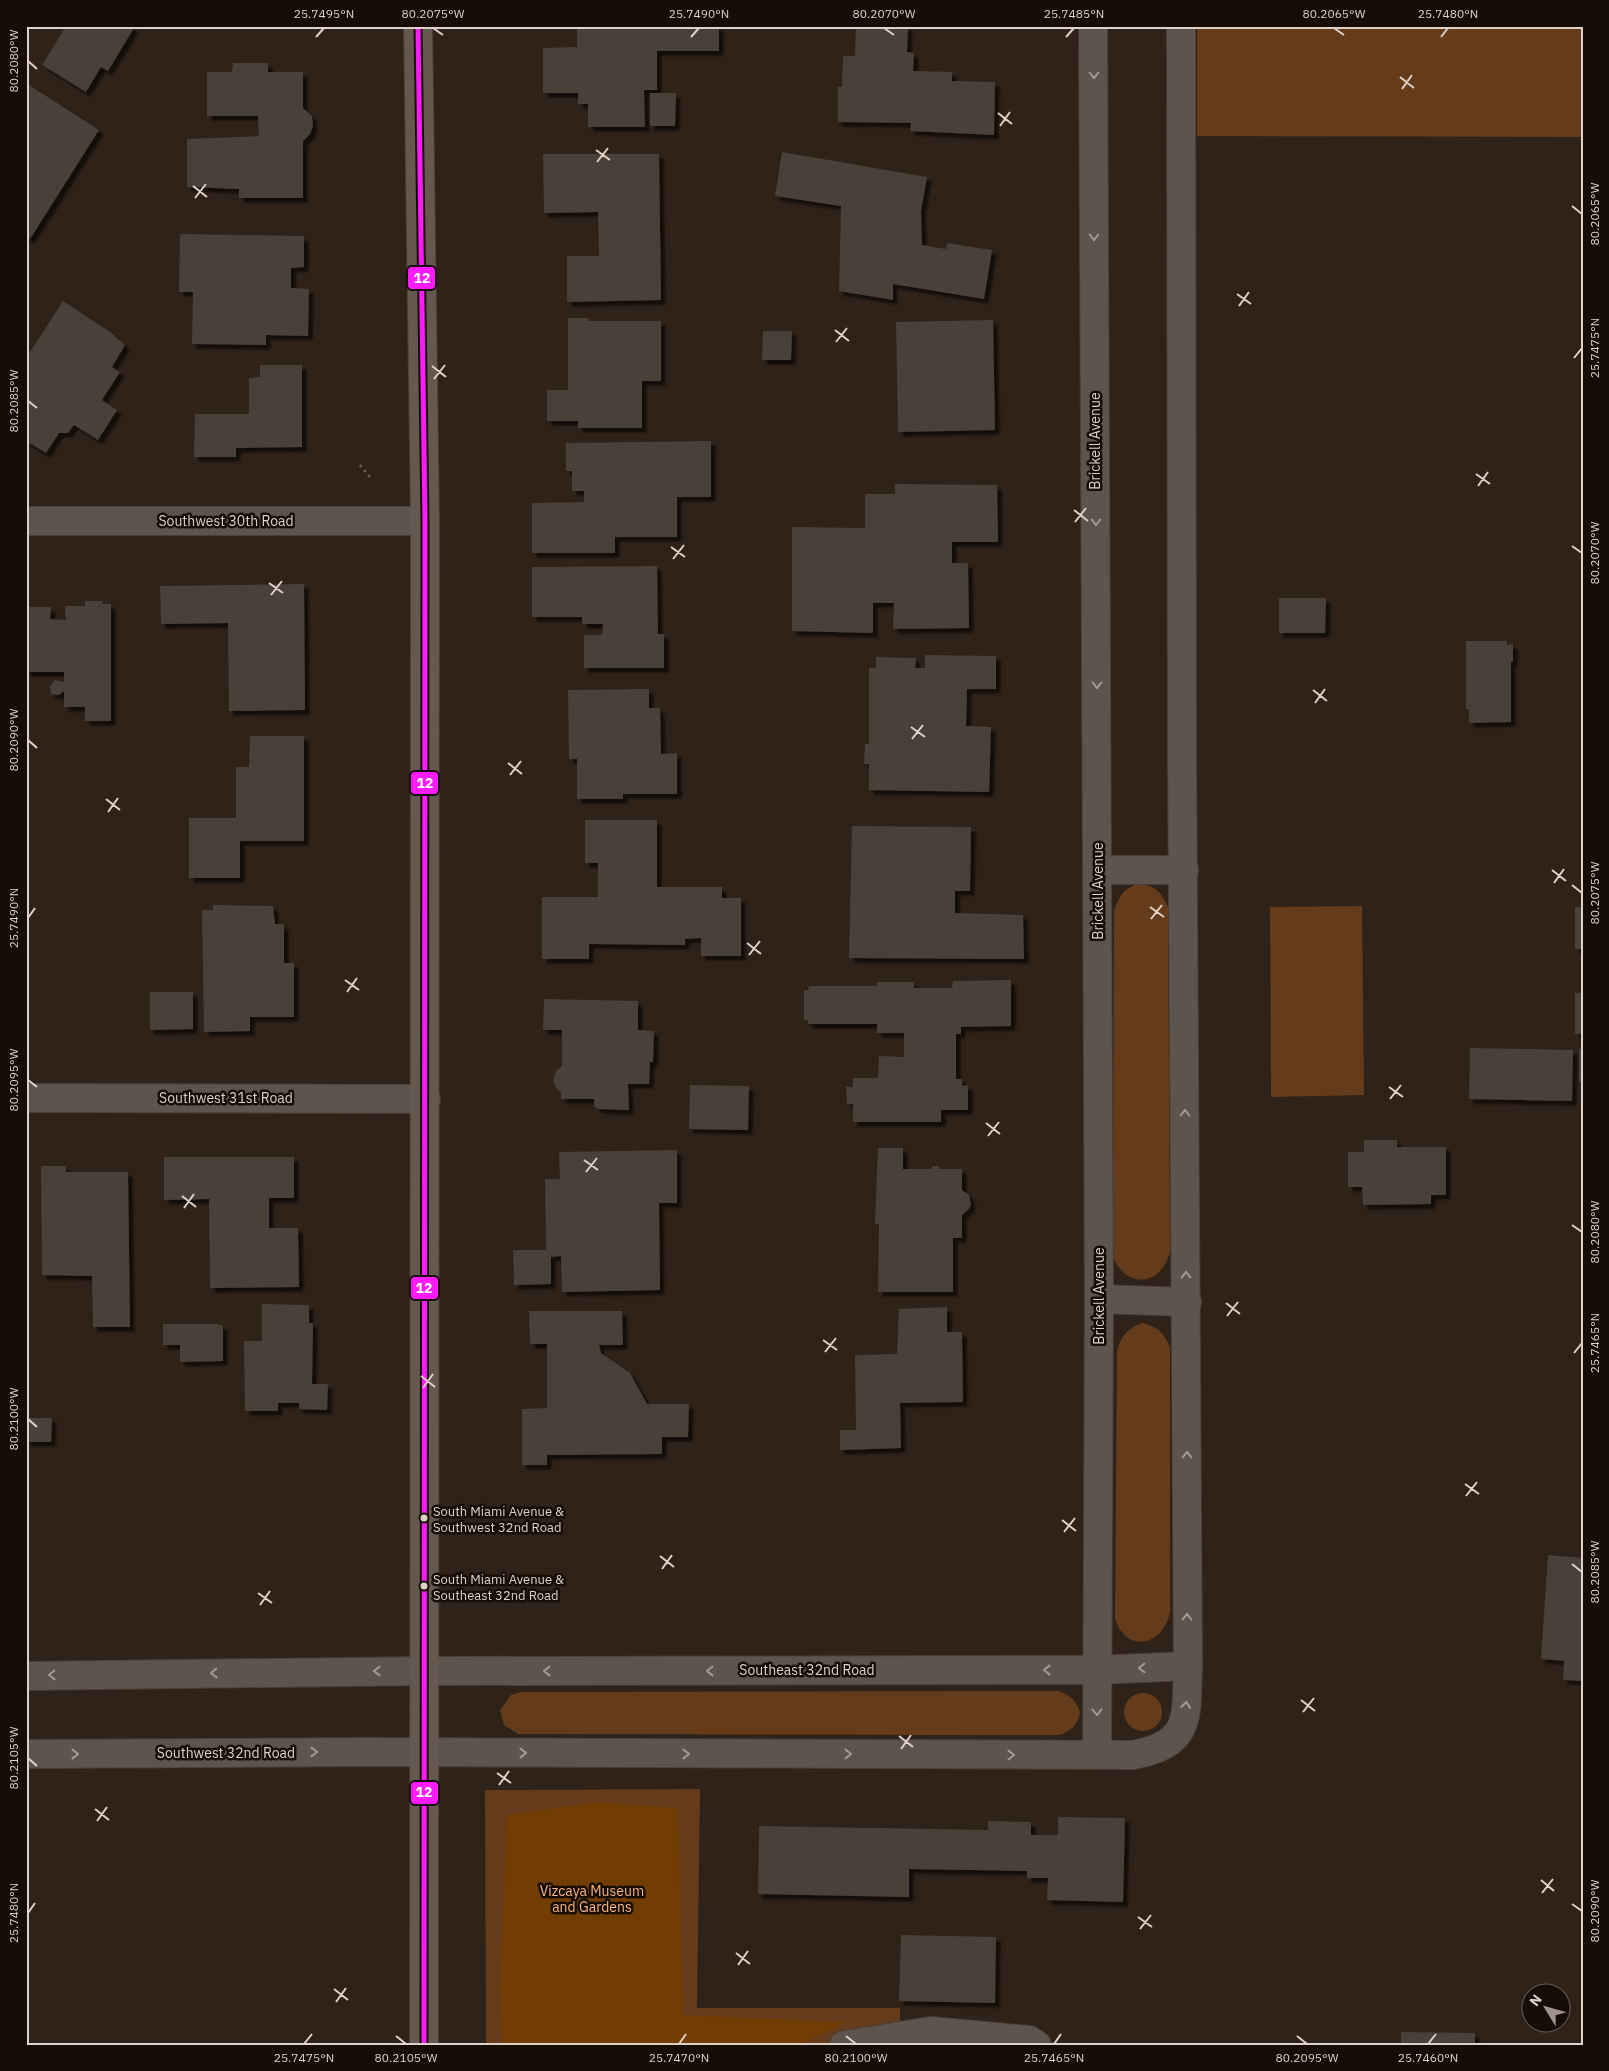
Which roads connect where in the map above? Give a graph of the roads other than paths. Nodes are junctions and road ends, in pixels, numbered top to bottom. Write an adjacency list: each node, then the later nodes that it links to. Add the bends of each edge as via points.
1 (418, 26): 5 (main road)
2 (1093, 26): 6 (street, Brickell Avenue, one-way to 6)
3 (1181, 26): 7 (street)
4 (26, 521): 5 (street, Southwest 30th Road)
5 (425, 521): 9 (main road)
6 (1098, 870): 7 (street); 10 (street, Brickell Avenue)
7 (1184, 870): 11 (street, one-way to 7)
8 (26, 1098): 9 (street, Southwest 31st Road)
9 (426, 1099): 14 (main road)
10 (1099, 1299): 11 (street); 13 (street, Brickell Avenue)
11 (1187, 1302): 12 (street, one-way to 11)
12 (1188, 1666): 13 (street, Southeast 32nd Road, one-way to 13); 18 (street, one-way to 12, via 1155,1751 1172,1741 1182,1726 1187,1709)
13 (1096, 1670): 14 (street, Southeast 32nd Road, one-way to 14); 18 (street, Brickell Avenue, one-way to 18)
14 (425, 1671): 15 (street, one-way to 15); 16 (main road)
15 (26, 1676)
16 (425, 1752): 17 (street, Southwest 32nd Road, one-way to 16); 18 (street, one-way to 18); 19 (main road)
17 (26, 1754)
18 (1097, 1755)
19 (424, 2045)
20 (844, 2045): 21 (street, via 931,2031 1029,2040)
21 (1038, 2045)

